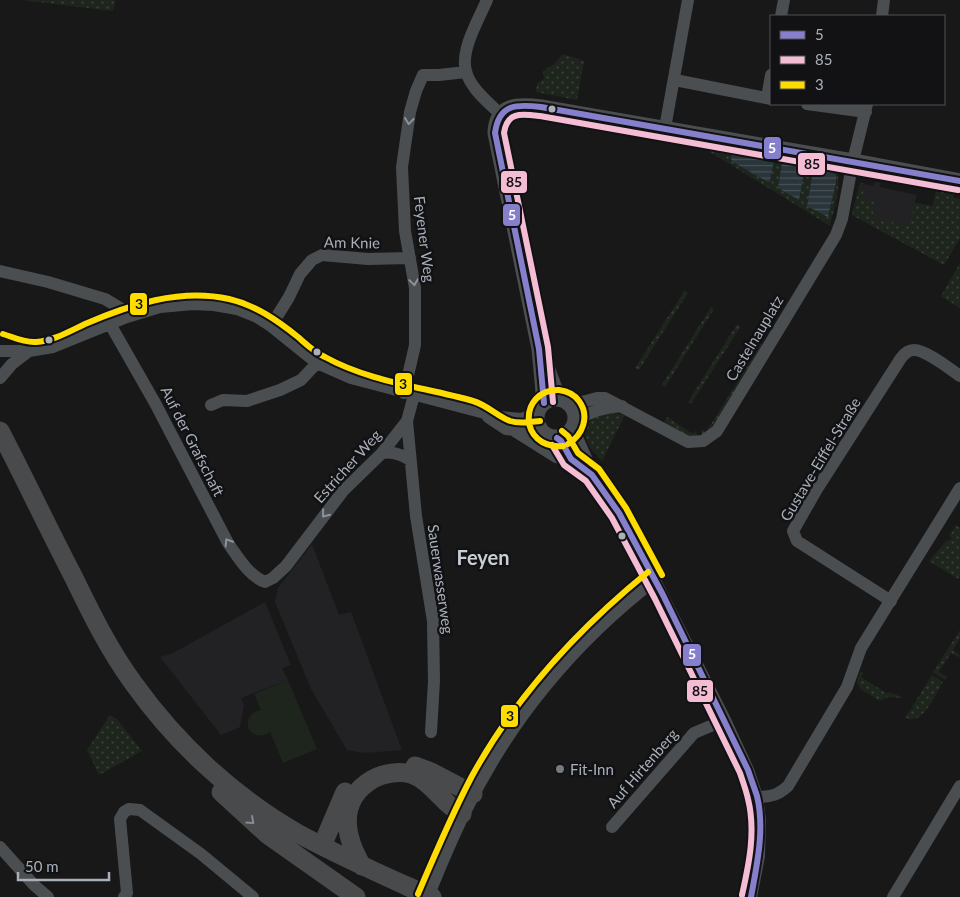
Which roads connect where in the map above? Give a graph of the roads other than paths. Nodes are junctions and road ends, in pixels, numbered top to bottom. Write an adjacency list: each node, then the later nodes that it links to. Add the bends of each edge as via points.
1 (487, 0): 7 (street, via 466,53)
2 (688, 0): 8 (street)
3 (784, 0): 5 (street)
4 (884, 0): 6 (street)
5 (781, 15)
6 (882, 15)
7 (466, 72): 12 (street); 16 (street, Feyener Weg, one-way to 16, via 423,74 416,91 402,167 405,231)
8 (675, 80): 9 (street); 13 (street)
9 (769, 98)
10 (822, 105): 11 (street)
11 (867, 108): 14 (street, Castelnauplatz)
12 (500, 114): 13 (street, via 525,105); 29 (street, via 496,141)
13 (665, 128): 14 (street)
14 (853, 161): 15 (street); 30 (street, Castelnauplatz, via 836,236 717,431 703,441 688,442)
15 (960, 181)
16 (410, 258): 20 (street, Am Knie, via 322,255 312,260 300,274); 27 (street, Feyener Weg, one-way to 27, via 416,288)
17 (0, 271): 18 (street, via 105,299 120,308)
18 (126, 317): 19 (street); 20 (street, via 160,307 214,305 236,309)
19 (110, 324): 23 (street, via 62,344); 43 (street, Auf der Grafschaft, one-way to 19, via 228,543)
20 (271, 326): 24 (street)
21 (0, 342): 23 (street)
22 (0, 351): 23 (street)
23 (29, 351): 26 (street)
24 (317, 363): 27 (street, via 351,378); 28 (street, via 300,380 280,390 247,401 223,400)
25 (960, 376): 45 (street, Gustave-Eiffel-Straße, via 922,352 905,353 794,531 797,541)
26 (0, 378)
27 (409, 394): 31 (street); 32 (street, Estricher Weg)
28 (211, 405)
29 (553, 405): 30 (street, Castelnauplatz, via 605,398); 31 (street, Castelnauplatz, via 530,417 515,419); 33 (street, via 575,413); 35 (street, via 537,420)
30 (622, 406): 33 (street, via 601,408 584,415)
31 (484, 414): 34 (street)
32 (407, 422): 38 (street, Estricher Weg); 39 (street, Sauerwasserweg)
33 (574, 426): 37 (street, via 568,434); 41 (street)
34 (513, 430): 35 (street); 40 (street, via 556,457)
35 (541, 430): 37 (street)
36 (0, 431): 48 (main road, via 102,634 144,698)
37 (557, 438): 40 (street)
38 (382, 453): 39 (street, via 399,454); 43 (street, Estricher Weg, one-way to 43, via 342,491 286,566 273,578 265,582)
39 (410, 460): 47 (street, Sauerwasserweg, via 432,621 434,681)
40 (571, 460): 41 (street)
41 (592, 475): 44 (street, via 619,512)
42 (960, 488): 45 (street)
43 (250, 571)
44 (654, 579): 46 (street); 50 (street, via 579,645 553,674 519,717)
45 (891, 601): 51 (street, via 861,648 839,702 788,786 779,794)
46 (725, 720): 51 (street); 53 (street, Auf Hirtenberg, via 694,733)
47 (431, 732)
48 (185, 745): 54 (main road, via 241,795); 60 (main road, one-way to 60, via 201,772 246,816)
49 (960, 786): 64 (street)
50 (473, 794): 52 (street); 54 (main road, via 419,767 384,763 358,775 348,785)
51 (757, 797): 63 (street, via 760,820 758,856)
52 (462, 814): 56 (main road, via 417,777 399,772 378,776 354,794 349,806 349,839); 61 (street)
53 (612, 827)
54 (322, 846): 56 (main road)
55 (0, 847): 57 (street)
56 (362, 866): 62 (main road, bridge)
57 (48, 897)
58 (124, 897): 59 (street, via 127,893 120,819 124,812 135,809 201,854)
59 (252, 897)
60 (356, 897)
61 (426, 897)
62 (432, 897)
63 (751, 897)
64 (893, 897)

